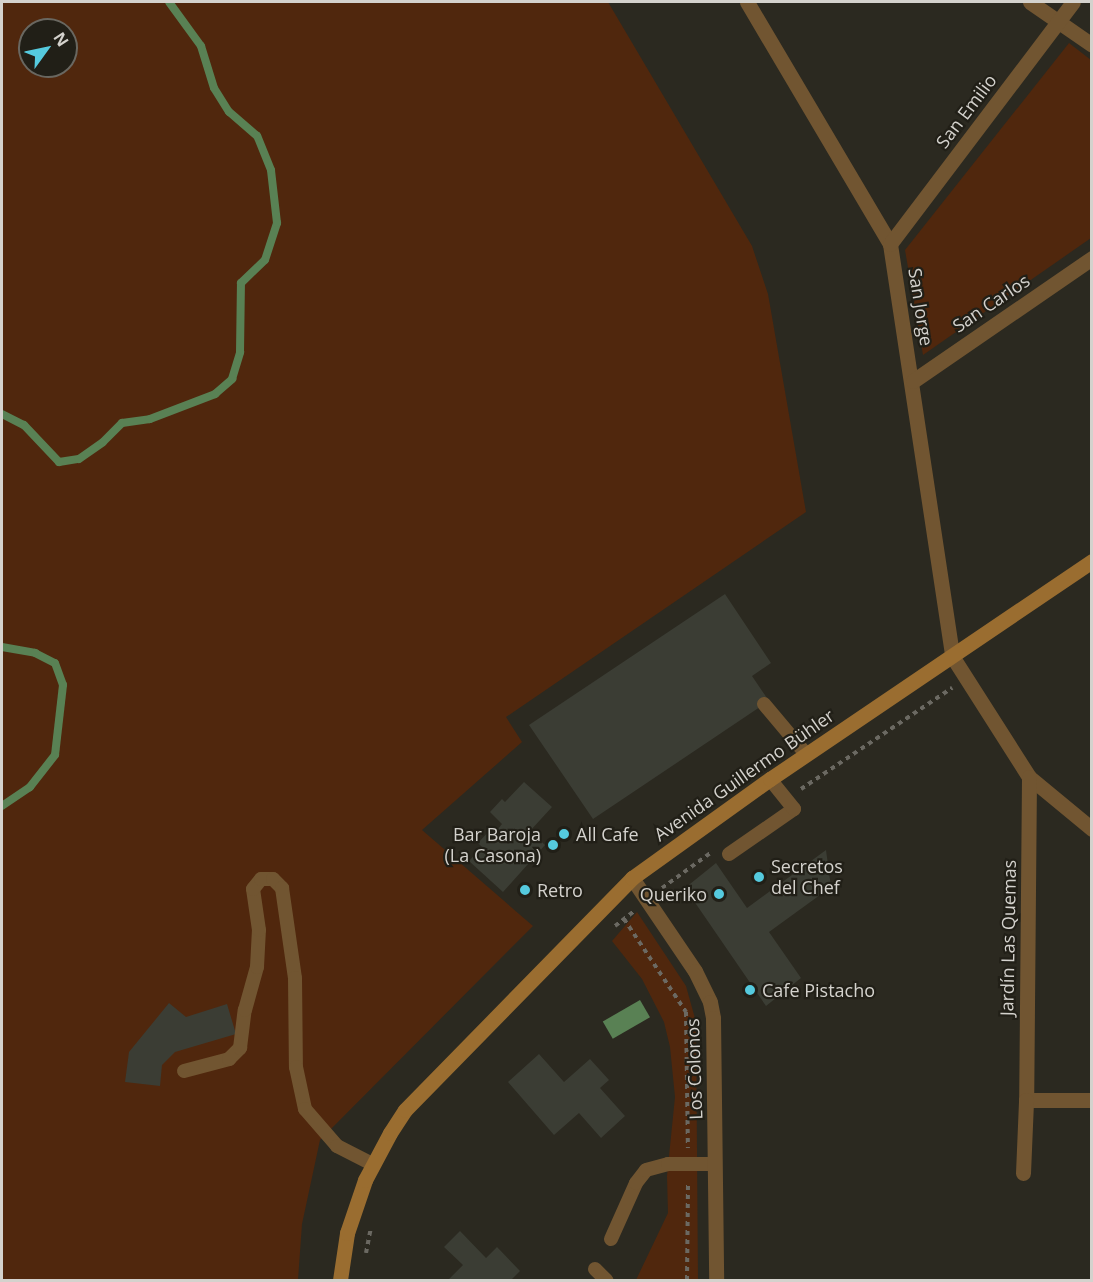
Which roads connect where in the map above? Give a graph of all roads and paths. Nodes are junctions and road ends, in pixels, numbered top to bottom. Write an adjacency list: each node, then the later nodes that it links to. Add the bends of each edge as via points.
1 (747, 2): 6 (street, San Jorge)
2 (1030, 2): 4 (street)
3 (1072, 2): 4 (street, San Emilio)
4 (1058, 22): 5 (street); 6 (street, San Emilio)
5 (1092, 45)
6 (890, 244): 8 (street, San Jorge)
7 (1092, 258): 8 (street, San Carlos)
8 (913, 381): 10 (street, San Jorge)
9 (1092, 561): 10 (main road, Avenida Guillermo Bühler)
10 (952, 656): 11 (street); 13 (main road, Avenida Guillermo Bühler)
11 (966, 679): 14 (street); 16 (path)
12 (764, 704): 13 (lane)
13 (806, 754): 15 (main road, Avenida Guillermo Bühler)
14 (1029, 777): 17 (street); 24 (street, Jardín Las Quemas)
15 (770, 779): 16 (lane); 19 (main road, Avenida Guillermo Bühler)
16 (786, 799): 18 (lane, via 794,809)
17 (1092, 829)
18 (725, 849): 20 (path)
19 (632, 878): 20 (street, Los Colonos); 26 (main road, Avenida Guillermo Bühler, via 405,1110)
20 (647, 901): 21 (path); 28 (street, Los Colonos, via 695,971 710,1002 715,1034)
21 (624, 919): 22 (path); 27 (path, via 686,1012)
22 (609, 930)
23 (184, 1071): 26 (lane, via 229,1059 240,1048 257,967 259,930 253,889 261,879 273,879 282,888 295,978 296,1067 305,1109 337,1146)
24 (1026, 1100): 25 (street); 29 (street, Jardín Las Quemas)
25 (1092, 1100)
26 (372, 1164): 34 (main road, Avenida Guillermo Bühler, via 347,1233)
27 (688, 1164): 28 (lane); 31 (lane, via 659,1165 640,1176); 36 (path)
28 (715, 1164): 37 (street, Los Colonos)
29 (1023, 1173)
30 (375, 1217): 32 (path)
31 (611, 1239)
32 (364, 1261)
33 (595, 1269): 35 (lane)
34 (340, 1281)
35 (606, 1281)
36 (687, 1281)
37 (716, 1281)

